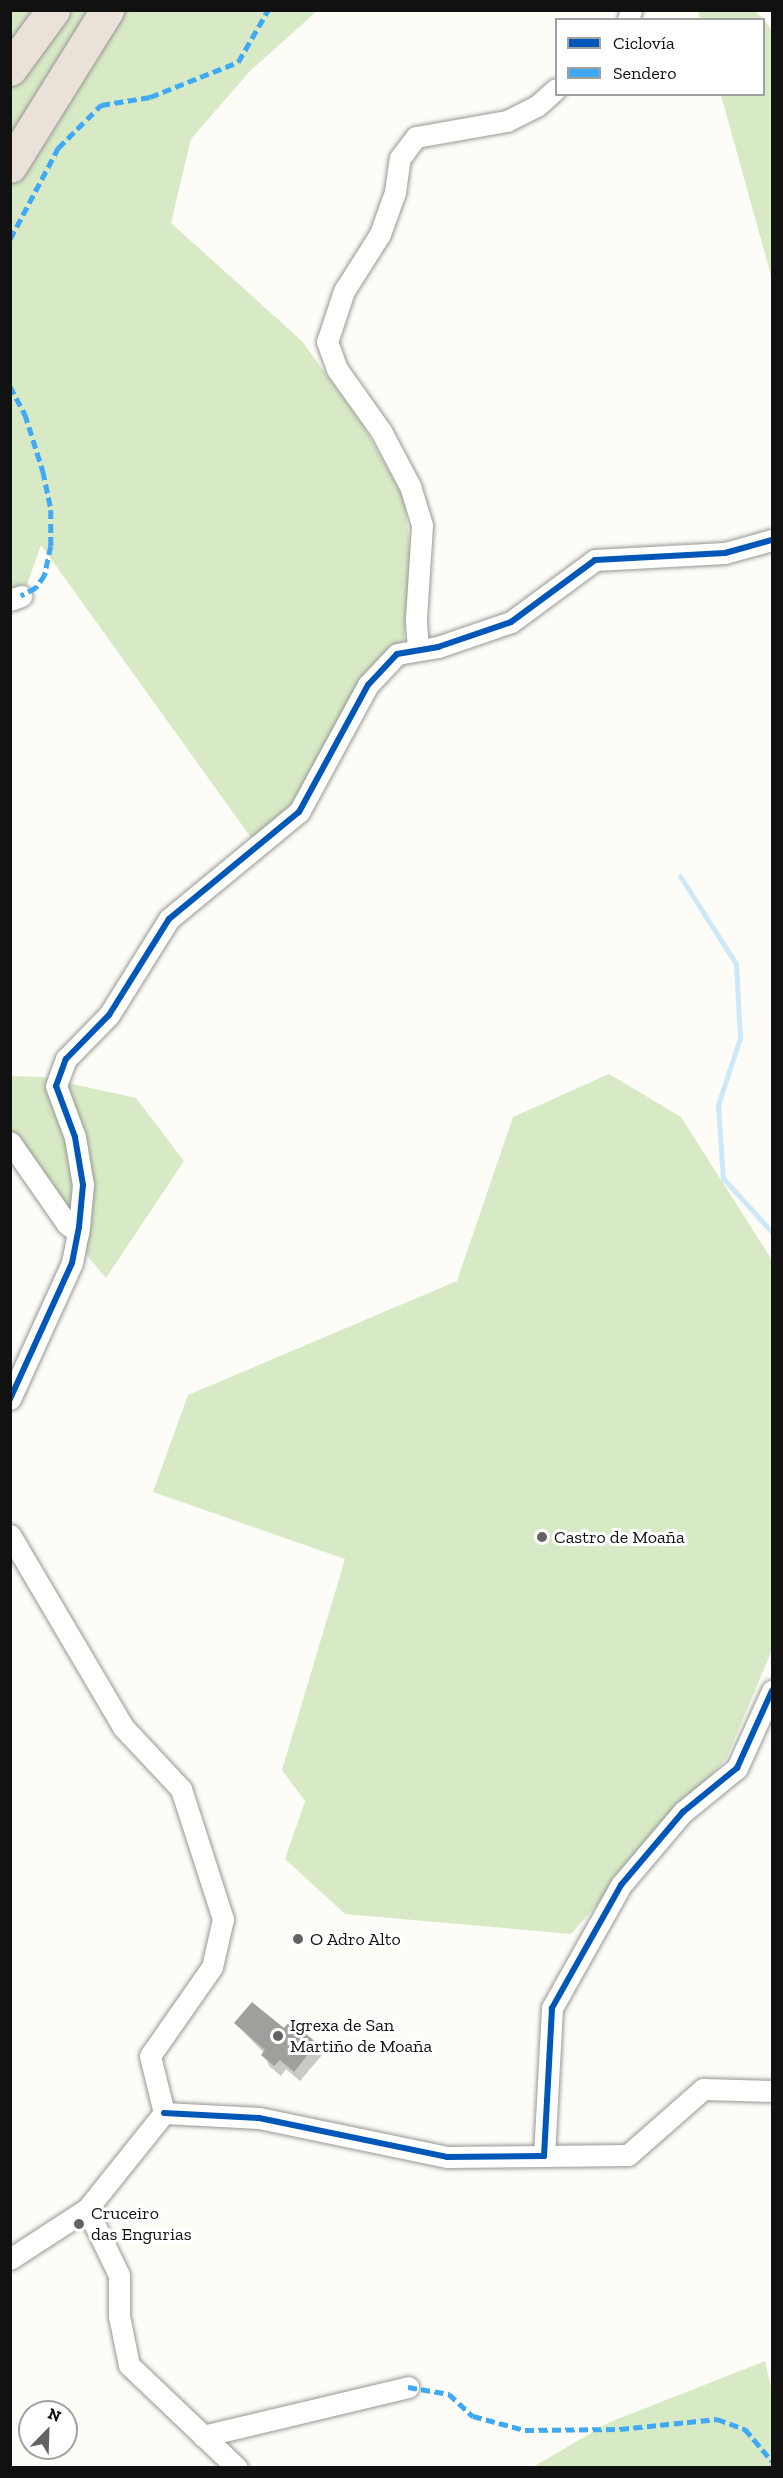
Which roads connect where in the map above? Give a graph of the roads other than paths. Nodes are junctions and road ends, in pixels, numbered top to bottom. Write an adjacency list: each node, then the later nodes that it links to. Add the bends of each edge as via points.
1 (53, 10): 3 (highway)
2 (106, 10): 5 (highway)
3 (10, 69)
4 (555, 90): 7 (street, via 537,106 507,121 416,137 400,158 395,192 380,234 344,291 327,342 337,369 381,431 411,488 422,525 416,618)
5 (10, 166)
6 (772, 540): 7 (street, via 725,553 595,560 511,622)
7 (418, 651): 9 (street, via 397,654 368,685 299,812 170,919 109,1015 66,1059 56,1086 75,1137 83,1185)
8 (10, 1142): 9 (street, via 67,1224)
9 (78, 1232): 10 (street, via 72,1263)
10 (10, 1399)
11 (10, 1535): 14 (street, via 123,1727 181,1790 228,1919 212,1967 150,2056)
12 (772, 1691): 15 (street, via 737,1768 683,1812 621,1885 552,2008)
13 (772, 2091): 15 (street, via 703,2090 628,2155)
14 (164, 2113): 15 (street, via 259,2118 447,2157); 16 (street)
15 (544, 2156)
16 (87, 2209): 17 (street); 19 (street, via 119,2274 119,2316 129,2365)
17 (10, 2259)
18 (408, 2387): 19 (street)
19 (203, 2436): 20 (street)
20 (237, 2468)

